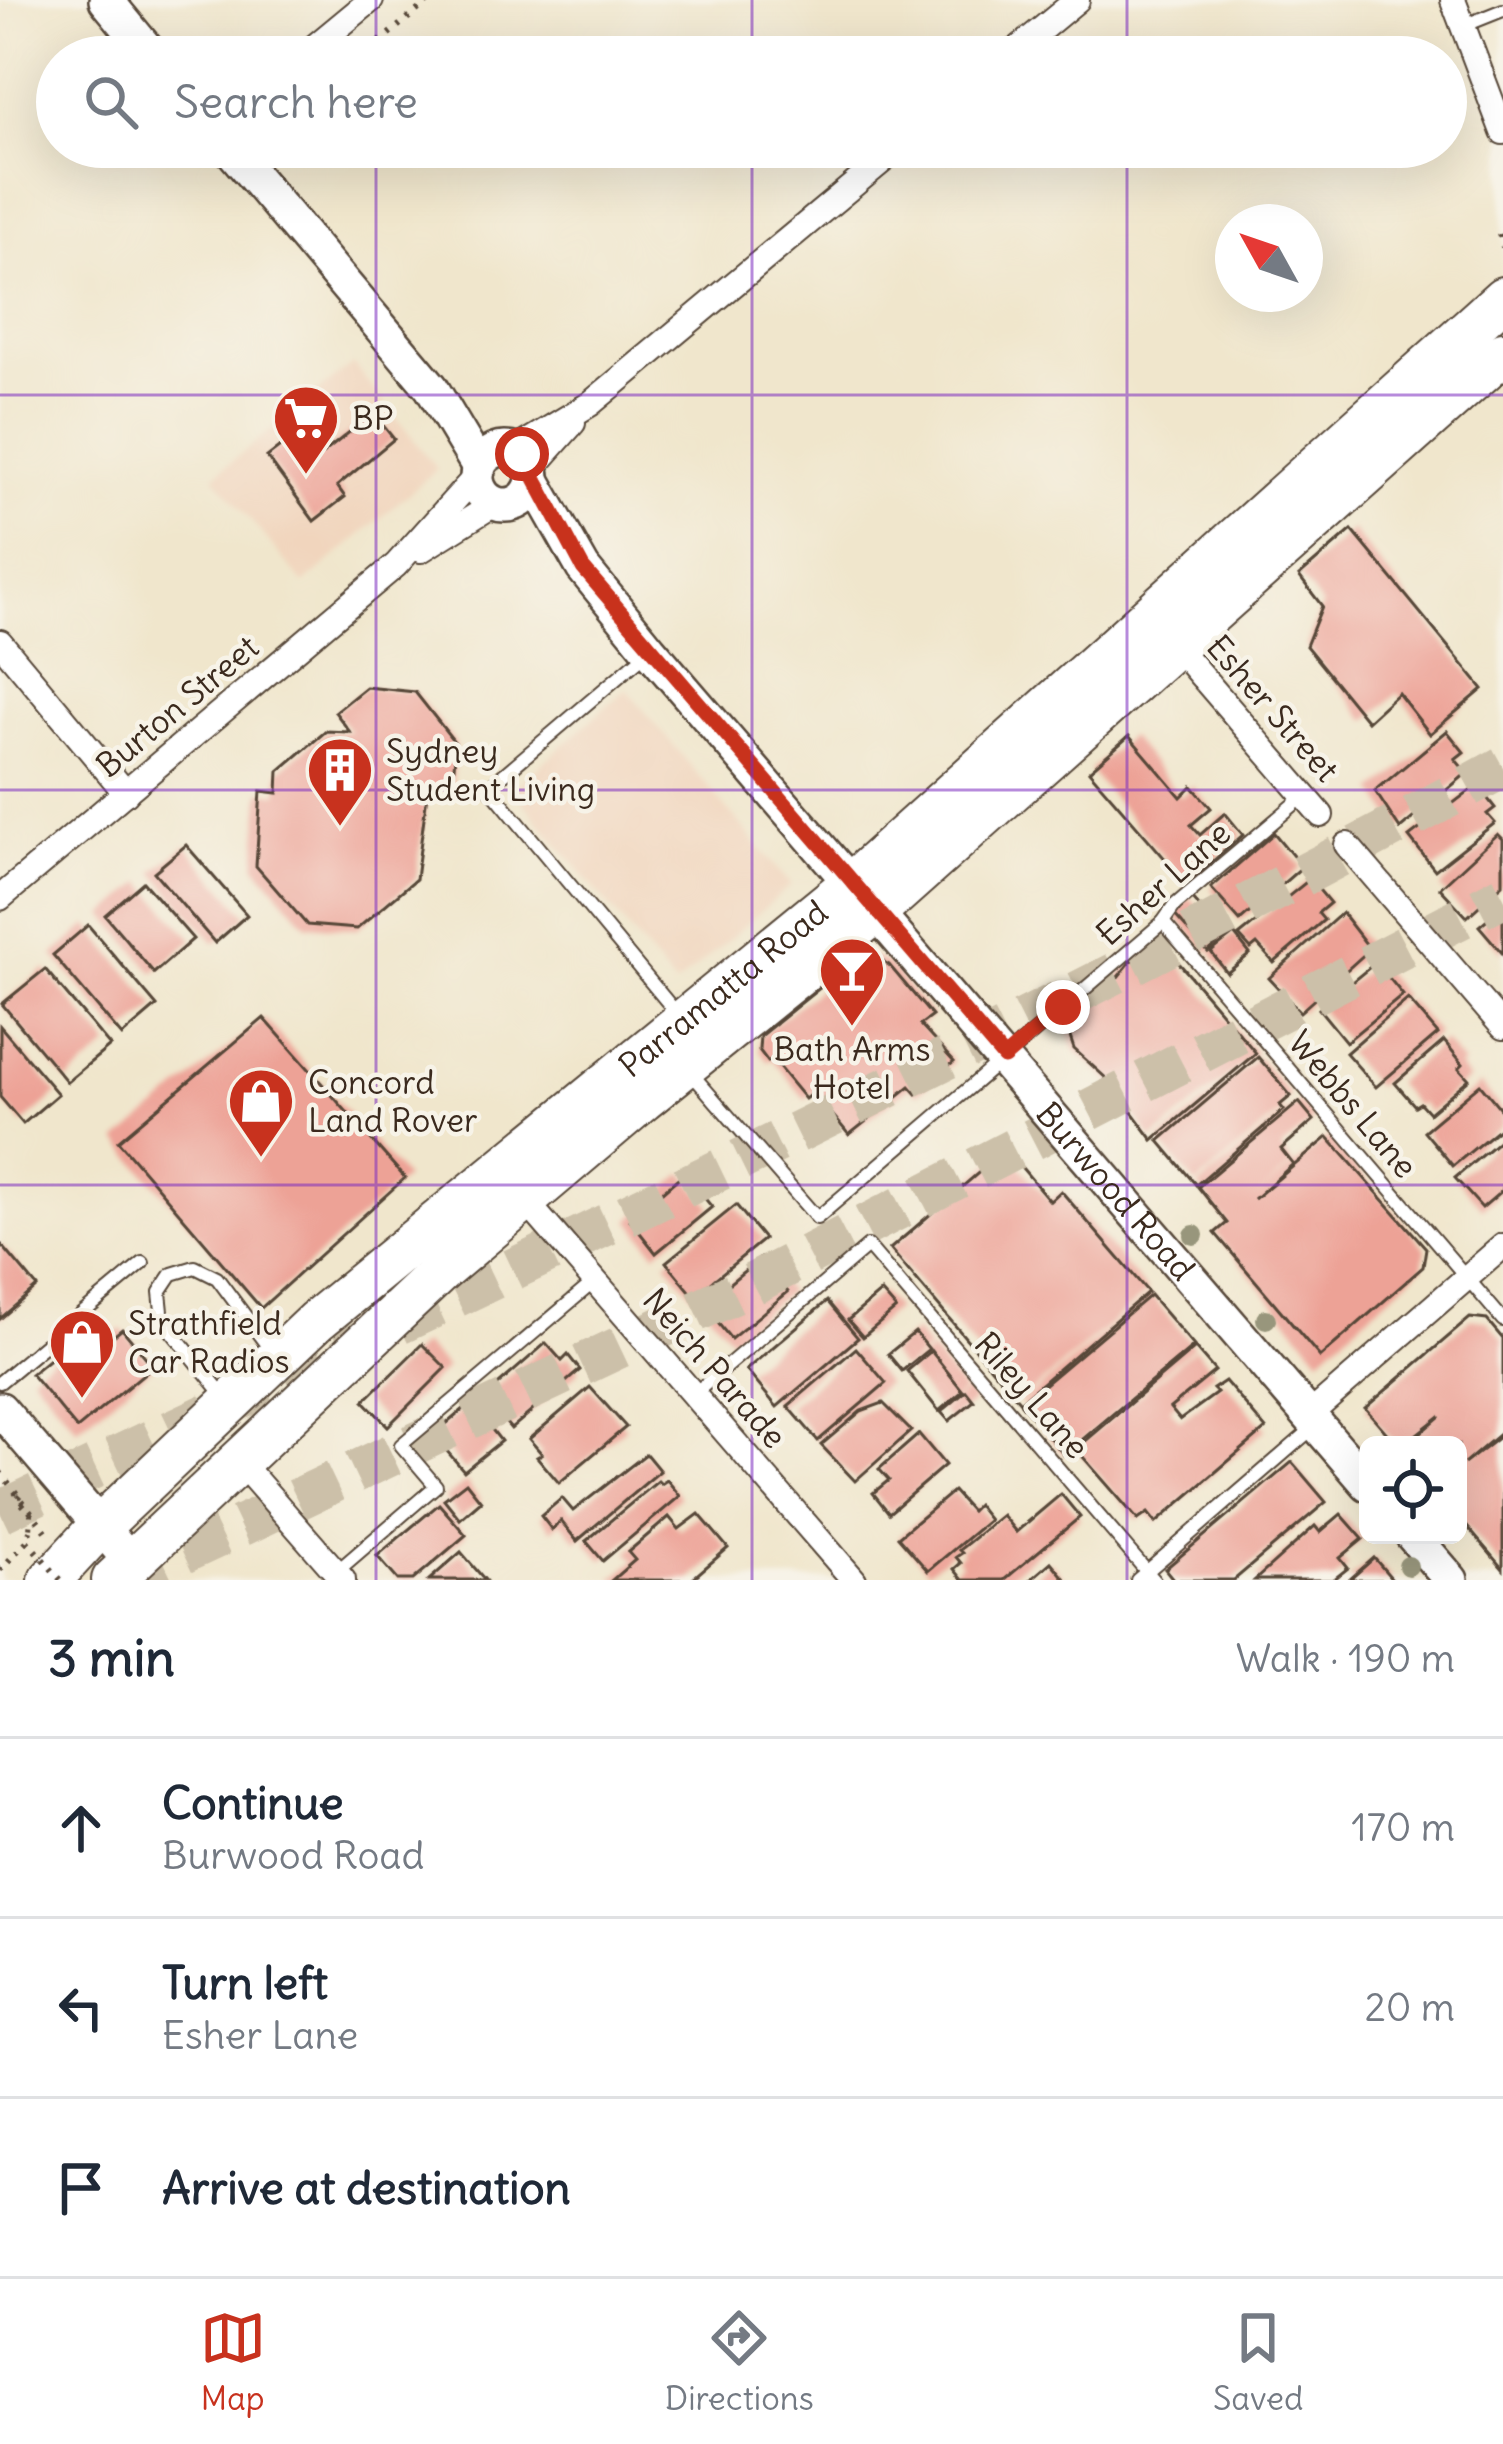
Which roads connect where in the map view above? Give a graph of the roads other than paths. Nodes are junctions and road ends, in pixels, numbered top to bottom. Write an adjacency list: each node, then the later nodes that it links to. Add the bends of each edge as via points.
1 (106, 0): 7 (street)
2 (371, 0): 8 (street)
3 (1077, 0): 9 (street)
4 (1453, 0): 6 (street)
5 (1503, 10): 6 (lane)
6 (1463, 26): 10 (street)
7 (136, 36)
8 (327, 36)
9 (1033, 36)
10 (1467, 36)
11 (1467, 37): 12 (street)
12 (1503, 132)
13 (247, 168): 17 (street, Burwood Road)
14 (874, 168): 17 (street, Burton Street)
15 (1503, 298): 26 (highway, Parramatta Road)
16 (1503, 352): 19 (highway, Parramatta Road)
17 (505, 475): 20 (street, Burwood Road); 21 (street, Burton Street)
18 (0, 642): 21 (street)
19 (1174, 644): 22 (street, Esher Street); 26 (highway, Parramatta Road)
20 (650, 650): 26 (street, Burwood Road); 28 (lane, via 490,787)
21 (126, 793): 25 (street, Burton Street)
22 (1304, 795): 23 (street, Esher Street); 27 (lane, Esher Lane, via 1174,904)
23 (1321, 815)
24 (1347, 845): 29 (street)
25 (0, 898)
26 (863, 898): 28 (highway, Parramatta Road); 30 (street, Burwood Road); 31 (highway, Parramatta Road)
27 (1163, 922): 30 (lane, Esher Lane); 35 (lane, Webbs Lane)
28 (682, 1020): 38 (highway, Parramatta Road)
29 (1503, 1027)
30 (1004, 1058): 31 (lane, Esher Lane, via 817,1218); 43 (street, Burwood Road)
31 (685, 1066): 32 (highway, Parramatta Road)
32 (524, 1199): 36 (street, Neich Parade); 44 (highway, Parramatta Road)
33 (1503, 1246): 35 (street)
34 (143, 1263): 39 (lane)
35 (1466, 1278): 37 (lane, Webbs Lane); 43 (street)
36 (596, 1280): 40 (street, Neich Parade); 49 (lane, via 401,1445 436,1486)
37 (1503, 1320)
38 (277, 1358): 41 (highway, Parramatta Road); 41 (lane, via 217,1278 195,1267 172,1274 160,1292 163,1321)
39 (0, 1382)
40 (694, 1394): 50 (lane, Riley Lane, via 868,1246); 52 (street, Neich Parade)
41 (230, 1402): 46 (highway, Parramatta Road)
42 (0, 1408): 46 (street)
43 (1313, 1420): 45 (street, Burwood Road); 50 (lane)
44 (238, 1460): 48 (highway, Parramatta Road); 49 (street)
45 (1359, 1474)
46 (99, 1527): 48 (street); 51 (highway, Parramatta Road)
47 (1420, 1544): 53 (street)
48 (122, 1571)
49 (339, 1576)
50 (1146, 1577)
51 (50, 1580)
52 (854, 1580)
53 (1451, 1580)

